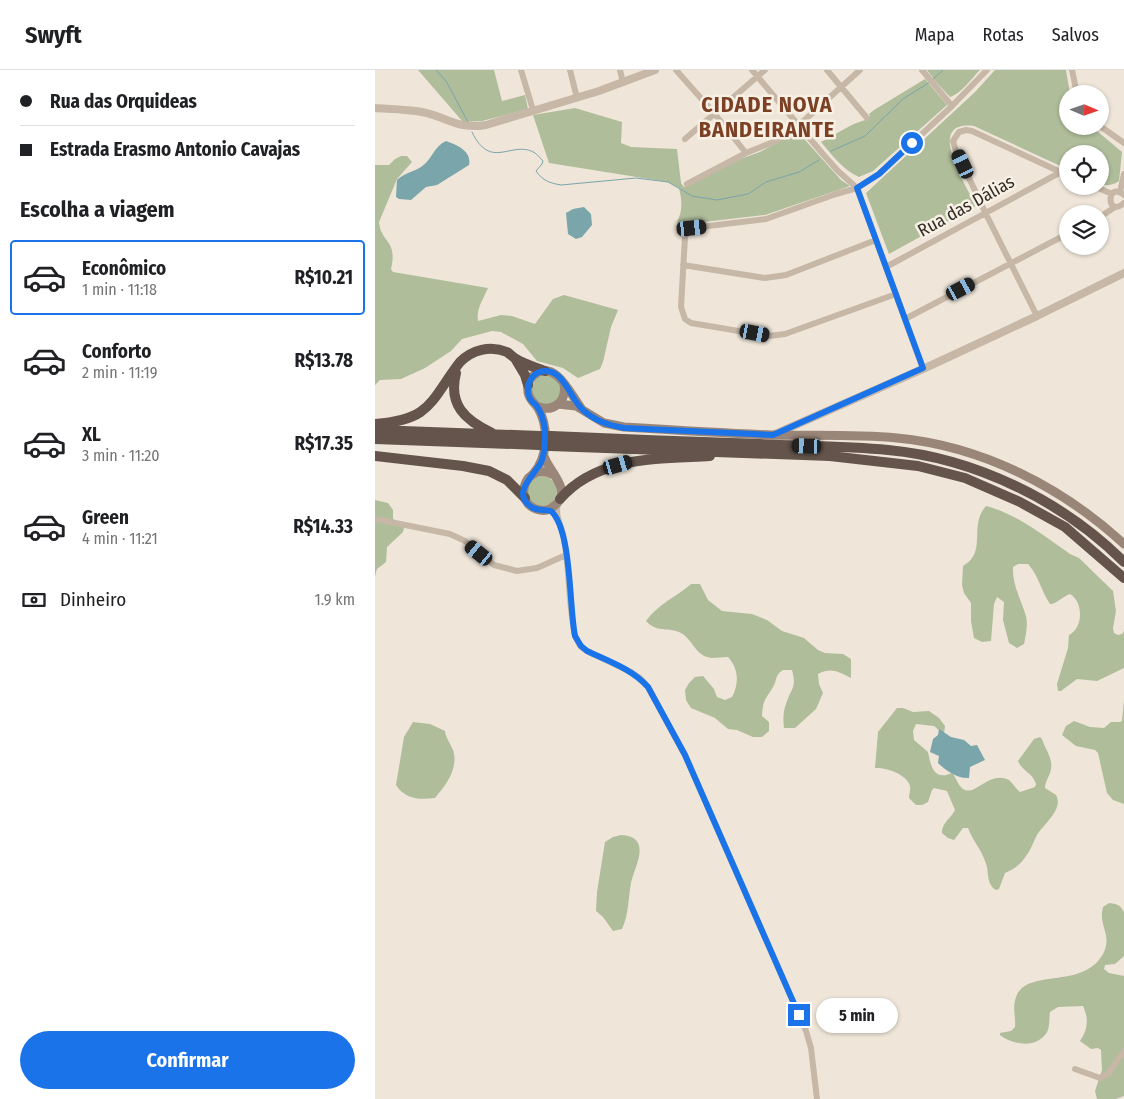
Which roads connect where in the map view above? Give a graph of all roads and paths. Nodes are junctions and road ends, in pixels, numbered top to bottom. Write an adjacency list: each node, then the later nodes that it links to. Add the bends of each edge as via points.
1 (521, 70): 20 (street)
2 (570, 70): 17 (street)
3 (620, 70): 14 (street)
4 (655, 70): 14 (street)
5 (676, 70): 21 (street)
6 (752, 70): 13 (street)
7 (765, 70): 13 (street)
8 (827, 70): 16 (street)
9 (860, 70): 16 (street)
10 (922, 70): 18 (street)
11 (987, 70): 18 (street)
12 (1072, 70): 15 (street)
13 (758, 77): 21 (street); 23 (street)
14 (623, 83): 17 (street)
15 (1075, 85)
16 (841, 86): 22 (street); 23 (street)
17 (577, 98): 20 (street)
18 (952, 106): 32 (street, via 879,174)
19 (375, 108): 20 (street, via 421,112 475,127)
20 (533, 110)
21 (714, 113): 25 (street); 27 (street)
22 (867, 118)
23 (799, 125): 27 (street, via 776,142); 32 (street)
24 (1109, 132): 26 (street)
25 (685, 139)
26 (1124, 143)
27 (746, 153): 31 (street)
28 (1059, 171): 39 (street, via 972,131 959,132 953,141 955,148)
29 (1059, 173): 39 (street, Rua das Dálias)
30 (1124, 174): 35 (street)
31 (687, 184)
32 (857, 188): 41 (street); 43 (street, via 766,219 692,228 685,237)
33 (1109, 193): 34 (street)
34 (1112, 194): 35 (street); 37 (street, via 1110,201)
35 (1122, 194)
36 (1124, 205): 37 (street)
37 (1115, 206): 38 (street)
38 (1109, 210)
39 (985, 212): 42 (street); 44 (street, Rua das Dálias)
40 (1059, 238): 42 (street)
41 (876, 240): 43 (street, via 774,278); 44 (street)
42 (1011, 264): 47 (street); 48 (street)
43 (683, 265): 46 (street, via 681,307 685,318 691,322 769,336 785,334)
44 (886, 266): 46 (street)
45 (1124, 273): 47 (street)
46 (896, 294): 48 (street)
47 (1037, 316): 51 (street)
48 (905, 319): 51 (street)
49 (516, 359): 50 (highway, via 498,349 483,349 470,354); 52 (highway); 54 (highway)
50 (458, 365): 58 (highway, via 429,406 417,415); 60 (highway, via 453,384 457,405 471,420)
51 (923, 368): 61 (street)
52 (545, 371): 53 (main road, via 557,374); 54 (main road, via 534,375)
53 (564, 384): 55 (main road, via 564,395); 57 (main road)
54 (528, 385): 56 (main road, via 530,400)
55 (557, 405): 56 (main road, via 546,409); 57 (main road, via 571,404); 62 (main road)
56 (537, 406): 62 (main road)
57 (581, 409): 61 (main road, via 614,426)
58 (375, 424)
59 (375, 430): 60 (highway)
60 (497, 435): 62 (highway)
61 (773, 435): 74 (main road, via 899,438 983,458 1032,479 1082,509)
62 (545, 438): 63 (highway); 64 (highway); 66 (main road); 76 (highway, via 889,450 954,462 1041,500 1083,527)
63 (375, 439)
64 (757, 452): 70 (highway, via 628,462 584,478); 77 (highway, via 874,460 918,466 965,478 1020,502 1065,528)
65 (375, 456): 69 (highway, via 489,471 507,480)
66 (544, 456): 67 (main road); 68 (main road)
67 (533, 474): 68 (main road, via 544,472); 69 (main road, via 524,487)
68 (554, 476): 70 (main road, via 561,484)
69 (525, 498): 71 (main road, via 534,509)
70 (559, 501): 71 (main road); 72 (street)
71 (548, 510): 72 (street)
72 (557, 517): 75 (street)
73 (375, 519): 75 (street, via 449,534 465,541 493,565 517,571 537,568)
74 (1124, 544)
75 (566, 552): 80 (street, via 575,636 587,651 640,678 685,755 806,1031)
76 (1124, 562)
77 (1124, 578)
78 (1124, 1051): 79 (street, via 1108,1074 1100,1078)
79 (1075, 1069)
80 (817, 1099)

